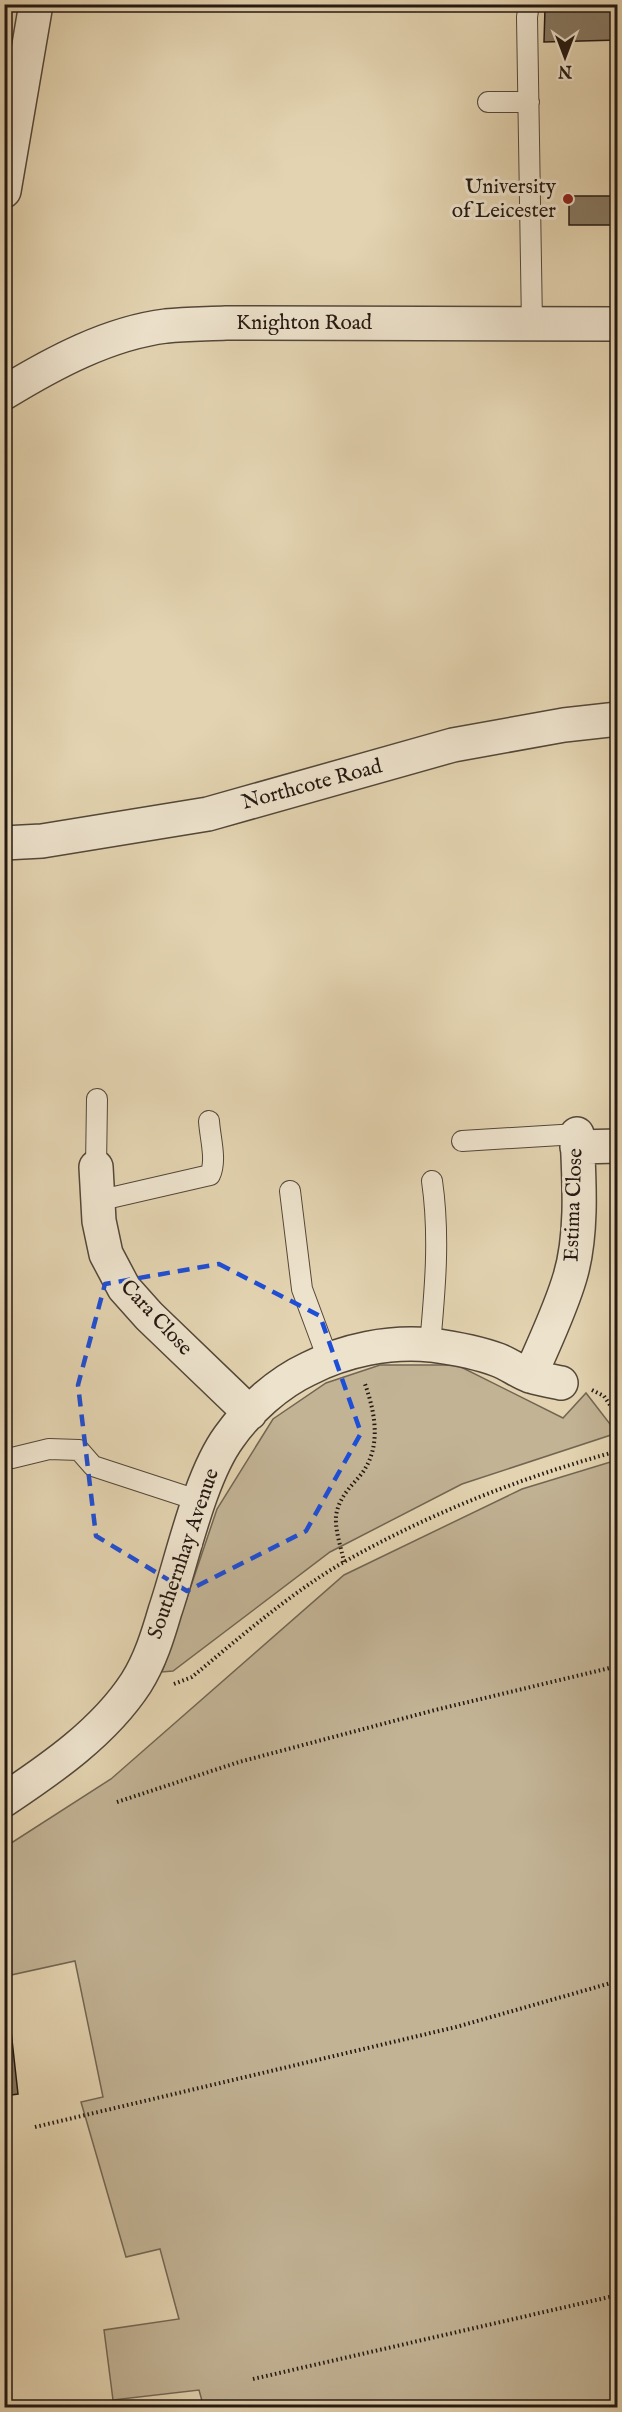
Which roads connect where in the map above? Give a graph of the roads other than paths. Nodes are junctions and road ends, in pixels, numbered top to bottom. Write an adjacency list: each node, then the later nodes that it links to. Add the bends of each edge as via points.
1 (36, 4): 5 (street)
2 (529, 4): 4 (lane)
3 (488, 102): 4 (lane)
4 (529, 102): 7 (lane)
5 (4, 191)
6 (618, 324): 7 (street, Knighton Road)
7 (532, 325): 8 (street, Knighton Road, via 226,323 165,327 110,340)
8 (8, 383)
9 (618, 719): 10 (street, Northcote Road, via 453,745 208,814 42,841)
10 (4, 843)
11 (98, 1099): 16 (lane)
12 (209, 1121): 19 (lane, via 213,1159 210,1175)
13 (462, 1141): 14 (lane)
14 (577, 1141): 15 (street); 22 (street, Estima Close, via 579,1195 571,1276)
15 (618, 1146)
16 (96, 1167): 19 (street, Cara Close)
17 (432, 1181): 20 (lane, via 438,1255)
18 (290, 1191): 21 (lane, via 302,1289)
19 (98, 1201): 24 (street, Cara Close, via 106,1254 124,1288)
20 (430, 1345): 21 (street, Southernhay Avenue, via 392,1345); 22 (street, Southernhay Avenue, via 498,1360)
21 (341, 1355): 24 (street, Southernhay Avenue, via 301,1372)
22 (530, 1376): 23 (street, Southernhay Avenue)
23 (561, 1383)
24 (250, 1413): 26 (street, Southernhay Avenue, via 229,1437)
25 (12, 1458): 26 (lane, via 49,1449 79,1450 93,1466)
26 (200, 1502): 27 (street, Southernhay Avenue, via 155,1643 137,1681 121,1703 49,1771)
27 (4, 1800)

